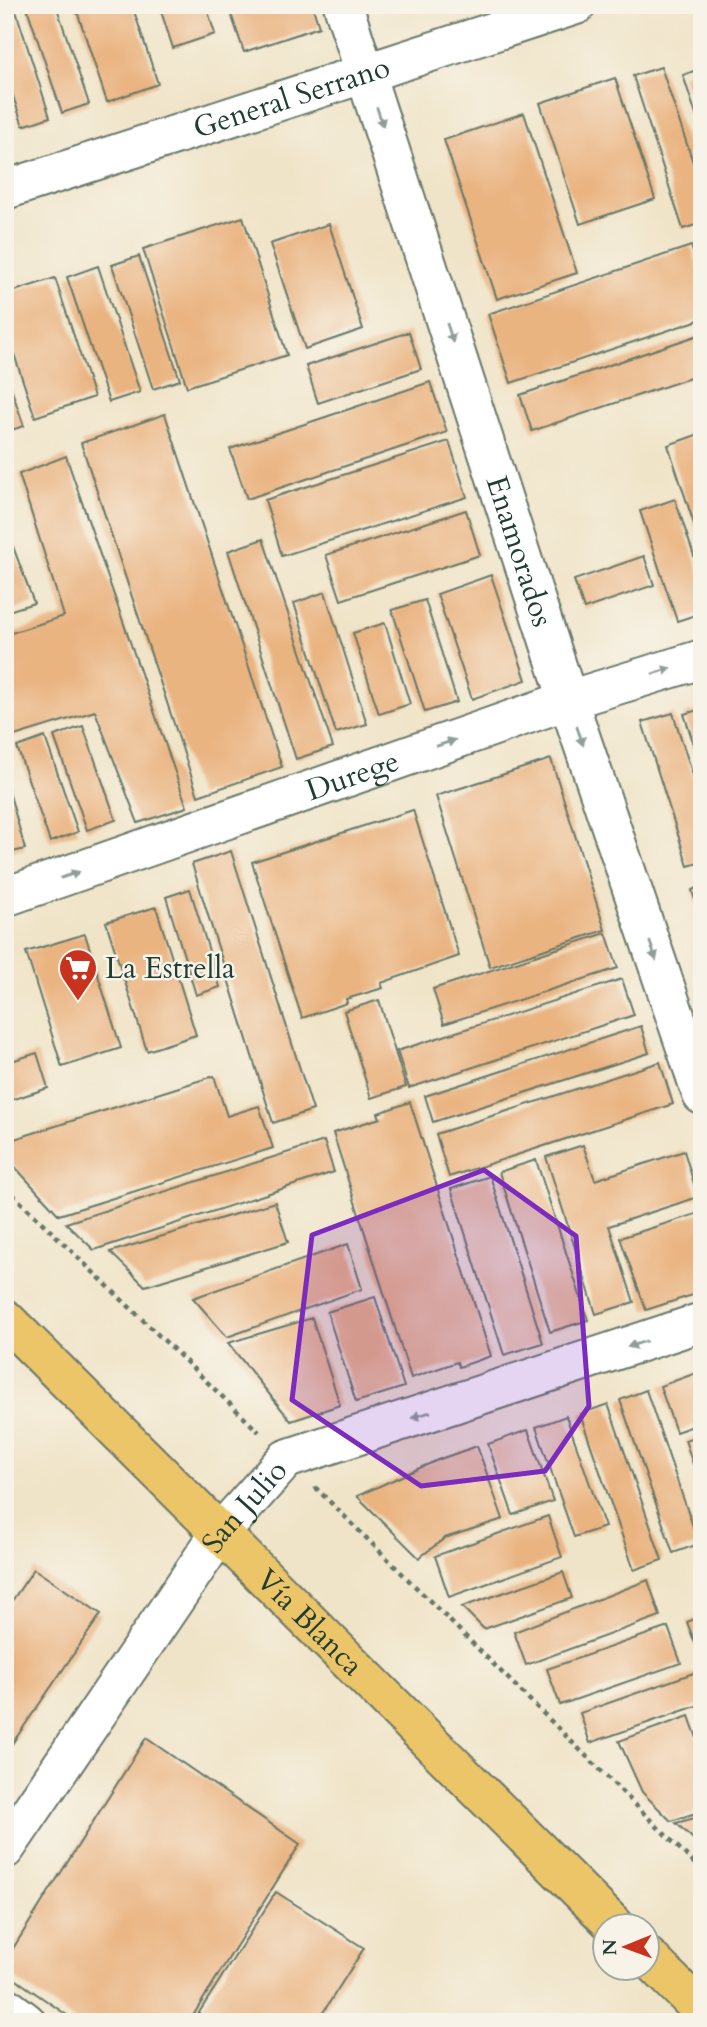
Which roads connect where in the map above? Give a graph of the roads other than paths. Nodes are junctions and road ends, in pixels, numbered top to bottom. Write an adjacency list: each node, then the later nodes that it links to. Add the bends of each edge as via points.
1 (343, 5): 3 (street, Enamorados)
2 (576, 5): 3 (street, General Serrano)
3 (366, 75): 4 (street, General Serrano); 6 (street, Enamorados, one-way to 6)
4 (5, 190)
5 (702, 659): 6 (street, Durege, one-way to 5)
6 (568, 700): 7 (street, Durege, one-way to 6); 8 (street, Enamorados, one-way to 8)
7 (5, 897)
8 (702, 1095)
9 (5, 1319): 11 (main road, Vía Blanca)
10 (702, 1322): 11 (street, San Julio, one-way to 11, via 286,1459)
11 (220, 1533): 12 (street, San Julio); 13 (main road, Vía Blanca)
12 (5, 1849)
13 (601, 1912)
14 (662, 1971): 16 (main road)
15 (5, 2006): 17 (street)
16 (702, 2011)
17 (26, 2022)

